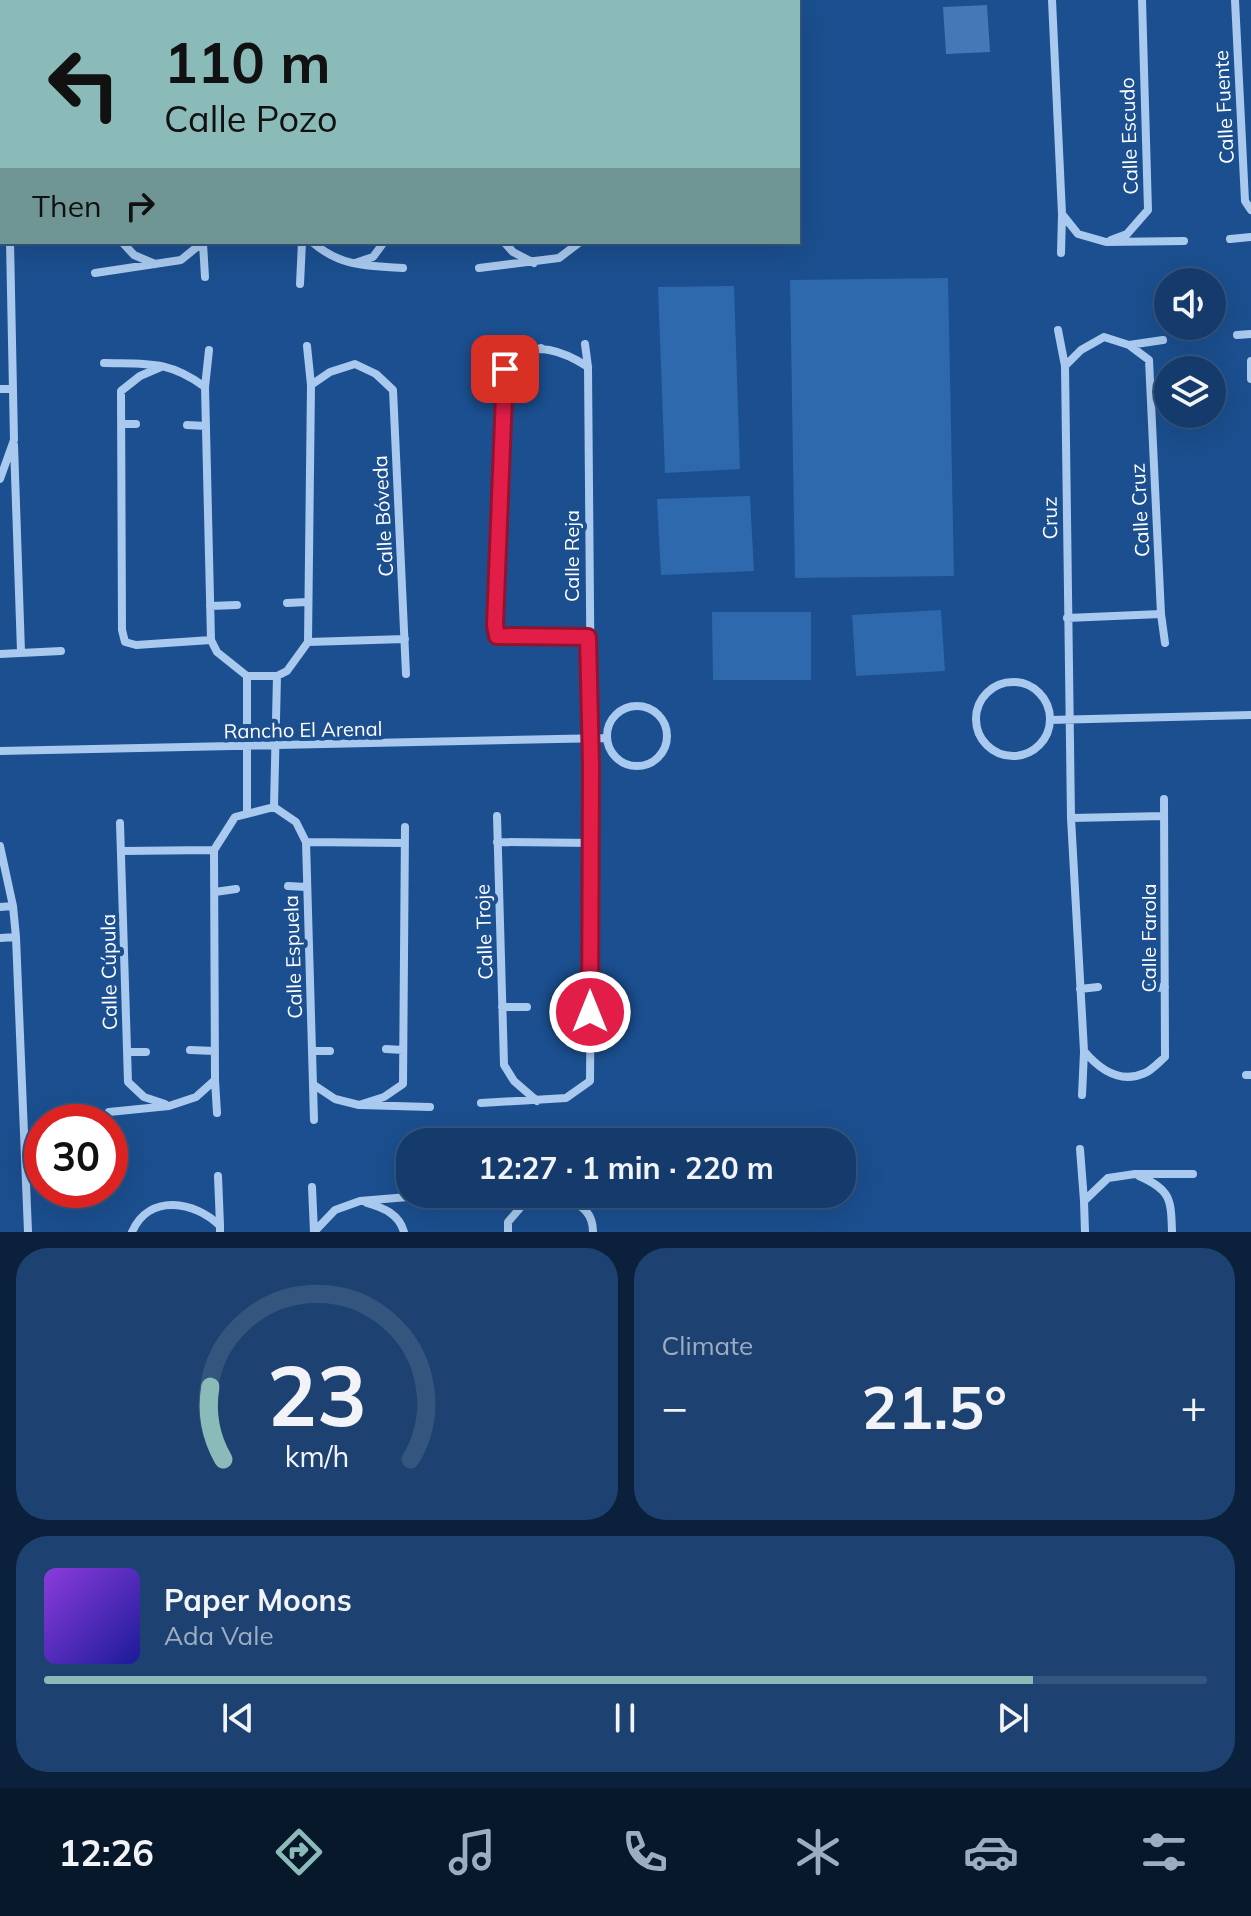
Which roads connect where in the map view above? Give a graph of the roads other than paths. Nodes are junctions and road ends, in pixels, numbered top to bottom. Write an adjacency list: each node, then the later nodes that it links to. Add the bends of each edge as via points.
1 (1052, 0): 5 (street)
2 (1142, 0): 9 (street, Calle Escudo, via 1148,210 1127,234)
3 (1235, 0): 4 (street, Calle Fuente, via 1245,201)
4 (1251, 210)
5 (1062, 214): 9 (street, via 1078,234); 19 (street)
6 (1251, 237): 7 (street)
7 (1230, 239)
8 (1184, 241): 9 (street)
9 (1106, 242)
10 (10, 244): 47 (street)
11 (124, 244): 21 (street)
12 (201, 244): 21 (street, via 181,260)
13 (203, 244): 26 (street)
14 (302, 244): 27 (street)
15 (314, 244): 22 (street)
16 (383, 244): 22 (street, via 373,257)
17 (506, 244): 20 (street)
18 (577, 244): 20 (street, via 559,258)
19 (1061, 253)
20 (534, 263): 24 (street)
21 (155, 265): 25 (street)
22 (350, 265): 23 (street)
23 (403, 268)
24 (479, 268)
25 (95, 273)
26 (205, 277)
27 (300, 284)
28 (1058, 330): 41 (street)
29 (1251, 334): 30 (street)
30 (1237, 335)
31 (1163, 340): 33 (street)
32 (585, 344): 42 (street, Calle Reja)
33 (1129, 345): 41 (street, via 1104,337); 60 (street, Calle Cruz, via 1149,360)
34 (307, 346): 44 (street)
35 (541, 348): 36 (street); 42 (street, via 566,353); 62 (street, via 520,355 505,369 495,625 497,636)
36 (499, 349)
37 (209, 350): 45 (street)
38 (1251, 361): 43 (street)
39 (104, 363): 40 (street)
40 (165, 365): 45 (street); 50 (street, via 121,391)
41 (1065, 366): 61 (street, Cruz)
42 (588, 367): 62 (street, Calle Reja)
43 (1251, 379)
44 (311, 385): 56 (street); 63 (street, Calle Bóveda, via 355,364 393,390)
45 (205, 387): 53 (street)
46 (0, 389): 47 (street)
47 (12, 389): 49 (street)
48 (0, 419): 49 (street)
49 (13, 419): 54 (street)
50 (121, 424): 51 (street); 64 (street, via 125,642)
51 (136, 424)
52 (187, 425): 53 (street)
53 (206, 426): 59 (street)
54 (14, 440): 55 (street); 68 (street)
55 (0, 479)
56 (308, 602): 57 (street); 65 (street)
57 (287, 603)
58 (237, 605): 59 (street)
59 (210, 606): 64 (street)
60 (1161, 614): 61 (street); 66 (street)
61 (1067, 618): 75 (street, Cruz)
62 (588, 637): 76 (street, Calle Reja)
63 (405, 639): 65 (street); 70 (street)
64 (211, 640): 71 (street, via 217,652)
65 (308, 642): 72 (street, via 287,671)
66 (1165, 643)
67 (61, 651): 68 (street)
68 (21, 652): 69 (street)
69 (0, 654)
70 (406, 674)
71 (247, 676): 72 (street); 79 (street)
72 (277, 676): 78 (street)
73 (1251, 715): 75 (street)
74 (1050, 720): 74 (street, via 1040,694 1020,682 988,692 976,712 986,745 1008,757 1034,751); 75 (street)
75 (1069, 720): 86 (street)
76 (591, 738): 77 (street, Rancho El Arenal); 78 (street, Rancho El Arenal); 92 (street, Calle Reja)
77 (607, 738): 77 (street, via 615,757 641,765 658,757 666,731 657,714 628,707 612,718)
78 (275, 747): 79 (street, Rancho El Arenal); 82 (street)
79 (247, 748): 80 (street, Rancho El Arenal); 83 (street)
80 (0, 751)
81 (1164, 799): 85 (street, Calle Farola)
82 (274, 807): 83 (street); 89 (street, via 296,822)
83 (247, 814): 94 (street, via 235,817)
84 (497, 816): 90 (street, Calle Troje)
85 (1164, 816): 86 (street); 105 (street, Calle Farola)
86 (1071, 818): 107 (street)
87 (120, 823): 95 (street, Calle Cúpula)
88 (405, 827): 91 (street)
89 (306, 842): 91 (street); 97 (street, Calle Espuela)
90 (497, 842): 92 (street); 108 (street, Calle Troje)
91 (403, 843): 114 (street)
92 (592, 843): 111 (street, Calle Reja)
93 (0, 846): 100 (street)
94 (214, 850): 95 (street); 99 (street)
95 (122, 851): 119 (street, Calle Cúpula)
96 (288, 886): 97 (street)
97 (306, 887): 116 (street, Calle Espuela)
98 (236, 889): 99 (street)
99 (215, 892): 115 (street)
100 (13, 906): 101 (street); 102 (street)
101 (0, 907)
102 (16, 937): 103 (street); 143 (street)
103 (0, 938)
104 (1098, 987): 107 (street)
105 (1165, 987): 106 (street); 118 (street, Calle Farola, via 1165,1057 1146,1073 1122,1076 1099,1069)
106 (1148, 988)
107 (1080, 989): 118 (street)
108 (502, 1007): 109 (street); 124 (street, Calle Troje, via 504,1065)
109 (527, 1007)
110 (569, 1012): 111 (street)
111 (590, 1012): 124 (street, Calle Reja, via 590,1081 566,1098)
112 (386, 1049): 114 (street)
113 (190, 1050): 115 (street)
114 (403, 1050): 126 (street, via 403,1084)
115 (215, 1051): 121 (street)
116 (313, 1051): 117 (street); 122 (street, Calle Espuela)
117 (330, 1051)
118 (1084, 1051): 123 (street)
119 (127, 1052): 120 (street); 127 (street, Calle Cúpula, via 128,1082 144,1097)
120 (146, 1052)
121 (215, 1080): 127 (street, via 196,1097); 130 (street)
122 (314, 1085): 126 (street, via 335,1099); 131 (street, Calle Espuela)
123 (1082, 1095)
124 (537, 1101): 125 (street)
125 (481, 1103)
126 (359, 1105): 128 (street)
127 (169, 1106): 129 (street)
128 (430, 1107)
129 (128, 1110)
130 (217, 1113)
131 (314, 1120)
132 (1080, 1149): 139 (street)
133 (1135, 1174): 134 (street); 139 (street, via 1108,1178); 150 (street, via 1158,1185 1171,1201)
134 (1193, 1174)
135 (218, 1176): 142 (street)
136 (312, 1187): 145 (street)
137 (396, 1198): 138 (street)
138 (360, 1201): 145 (street, via 335,1210); 146 (street, via 390,1210)
139 (1084, 1201): 149 (street)
140 (520, 1208): 147 (street, via 508,1222)
141 (582, 1208): 148 (street, via 593,1222)
142 (220, 1229): 144 (street, via 198,1209 172,1204 147,1213)
143 (28, 1232)
144 (132, 1232)
145 (314, 1232)
146 (404, 1232)
147 (508, 1232)
148 (593, 1232)
149 (1085, 1232)
150 (1172, 1232)

